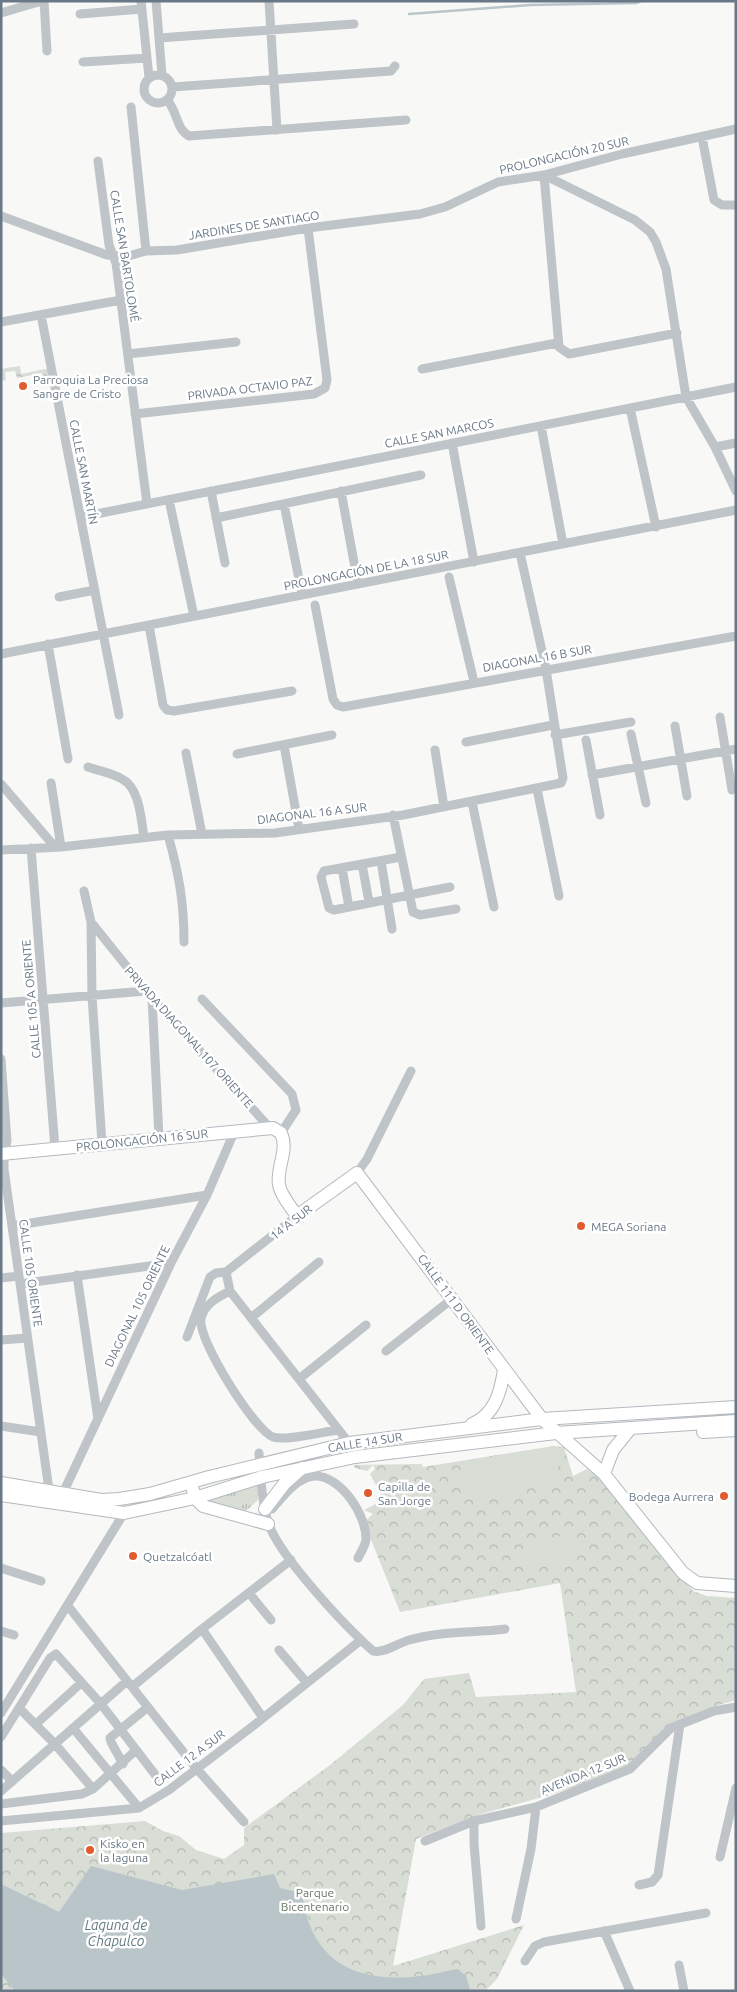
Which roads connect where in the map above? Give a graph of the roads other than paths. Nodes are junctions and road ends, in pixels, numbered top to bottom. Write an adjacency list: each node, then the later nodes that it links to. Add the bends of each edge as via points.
1 (43, 1): 5 (street); 10 (street)
2 (156, 1): 9 (street)
3 (269, 1): 8 (street)
4 (142, 5): 6 (street); 11 (street)
5 (1, 13)
6 (80, 14)
7 (354, 24): 8 (street)
8 (271, 29): 9 (street); 16 (street)
9 (159, 38): 14 (street)
10 (47, 51)
11 (147, 58): 12 (street); 15 (street)
12 (84, 62)
13 (396, 66): 16 (street, via 391,71)
14 (162, 75): 15 (street); 17 (street)
15 (149, 78): 18 (street, via 144,90 147,98 159,103)
16 (274, 79): 17 (street); 22 (street)
17 (173, 87): 18 (street)
18 (167, 100): 22 (street, via 182,131 189,136)
19 (131, 107): 30 (street)
20 (406, 120): 22 (street)
21 (736, 129): 23 (street, PROLONGACIÓN 20 SUR)
22 (277, 130)
23 (702, 137): 25 (street, PROLONGACIÓN 20 SUR); 26 (street, via 714,200 722,205)
24 (98, 161): 31 (street, CALLE SAN BARTOLOMÉ)
25 (544, 174): 28 (street, PROLONGACIÓN 20 SUR, via 498,182 445,207); 35 (street, via 635,220 650,232 663,260); 37 (street)
26 (736, 205)
27 (1, 216): 31 (street)
28 (401, 217): 29 (street, JARDINES DE SANTIAGO)
29 (308, 228): 30 (street, JARDINES DE SANTIAGO, via 197,248); 43 (street, PRIVADA OCTAVIO PAZ, via 327,380 325,388 314,394)
30 (146, 251): 31 (street, JARDINES DE SANTIAGO, via 125,257)
31 (112, 256): 32 (street, CALLE SAN BARTOLOMÉ, via 116,263)
32 (121, 300): 33 (street); 38 (street, CALLE SAN BARTOLOMÉ)
33 (41, 315): 34 (street); 56 (street, CALLE SAN MARTÍN)
34 (1, 322)
35 (677, 333): 37 (street, via 569,354 562,351); 41 (street)
36 (236, 342): 38 (street)
37 (557, 343): 39 (street)
38 (128, 354): 43 (street, CALLE SAN BARTOLOMÉ)
39 (422, 369)
40 (736, 387): 41 (street, CALLE SAN MARCOS)
41 (686, 397): 42 (street, CALLE SAN MARCOS); 47 (street)
42 (630, 408): 44 (street, CALLE SAN MARCOS); 58 (street)
43 (135, 414): 53 (street, CALLE SAN BARTOLOMÉ)
44 (541, 426): 45 (street, CALLE SAN MARCOS); 59 (street)
45 (452, 443): 49 (street, CALLE SAN MARCOS); 61 (street)
46 (736, 443): 47 (street)
47 (715, 447): 51 (street)
48 (421, 475): 50 (street)
49 (211, 491): 52 (street, CALLE SAN MARCOS); 57 (street)
50 (340, 491): 54 (street); 64 (street)
51 (736, 491)
52 (169, 500): 53 (street, CALLE SAN MARCOS); 69 (street)
53 (147, 504): 56 (street, CALLE SAN MARCOS)
54 (284, 504): 57 (street); 66 (street)
55 (736, 510): 58 (street, PROLONGACIÓN DE LA 18 SUR)
56 (81, 517): 65 (street, CALLE SAN MARTÍN)
57 (216, 518): 62 (street)
58 (656, 527): 59 (street, PROLONGACIÓN DE LA 18 SUR)
59 (563, 544): 60 (street, PROLONGACIÓN DE LA 18 SUR)
60 (520, 553): 61 (street, PROLONGACIÓN DE LA 18 SUR); 75 (street)
61 (474, 562): 64 (street, PROLONGACIÓN DE LA 18 SUR)
62 (224, 563)
63 (449, 577): 76 (street)
64 (358, 584): 66 (street, PROLONGACIÓN DE LA 18 SUR)
65 (95, 590): 67 (street); 71 (street, CALLE SAN MARTÍN)
66 (302, 594): 69 (street, PROLONGACIÓN DE LA 18 SUR)
67 (59, 597)
68 (315, 605): 76 (street, DIAGONAL 16 B SUR, via 332,699 337,705 343,707)
69 (194, 616): 70 (street, PROLONGACIÓN DE LA 18 SUR)
70 (149, 624): 71 (street, PROLONGACIÓN DE LA 18 SUR); 77 (street, via 163,705 167,710)
71 (104, 633): 73 (street, PROLONGACIÓN DE LA 18 SUR); 78 (street, CALLE SAN MARTÍN)
72 (736, 636): 75 (street, DIAGONAL 16 B SUR)
73 (48, 644): 74 (street, PROLONGACIÓN DE LA 18 SUR); 94 (street)
74 (1, 654)
75 (546, 669): 76 (street, DIAGONAL 16 B SUR); 81 (street)
76 (474, 682)
77 (292, 692)
78 (119, 715)
79 (720, 717): 91 (street)
80 (630, 722): 85 (street)
81 (553, 725): 85 (street); 87 (street)
82 (676, 726): 95 (street)
83 (631, 734): 97 (street)
84 (332, 735): 88 (street)
85 (555, 735): 101 (street, DIAGONAL 16 A SUR, via 562,781)
86 (586, 740): 98 (street)
87 (466, 742)
88 (284, 744): 93 (street); 111 (street)
89 (736, 749): 91 (street)
90 (435, 750): 108 (street)
91 (725, 751): 95 (street); 102 (street)
92 (186, 754): 112 (street)
93 (237, 754)
94 (68, 759)
95 (681, 760): 97 (street); 104 (street)
96 (88, 767): 114 (street, via 122,779 130,786 137,801)
97 (637, 767): 98 (street); 107 (street)
98 (592, 775): 110 (street)
99 (51, 783): 115 (street)
100 (1, 784): 103 (street)
101 (537, 789): 106 (street, DIAGONAL 16 A SUR); 125 (street)
102 (732, 790)
103 (12, 796): 105 (street); 115 (street)
104 (687, 796)
105 (1, 797)
106 (472, 802): 108 (street, DIAGONAL 16 A SUR); 129 (street)
107 (646, 803)
108 (444, 807): 109 (street, DIAGONAL 16 A SUR)
109 (393, 815): 111 (street, DIAGONAL 16 A SUR); 118 (street)
110 (600, 815)
111 (299, 829): 112 (street, DIAGONAL 16 A SUR, via 275,833)
112 (202, 834): 113 (street, DIAGONAL 16 A SUR)
113 (168, 835): 114 (street, DIAGONAL 16 A SUR); 133 (street, via 180,877)
114 (144, 837): 115 (street, DIAGONAL 16 A SUR)
115 (58, 847): 116 (street, DIAGONAL 16 A SUR)
116 (31, 848): 117 (street, DIAGONAL 16 A SUR); 137 (street, CALLE 105 A ORIENTE)
117 (1, 850)
118 (401, 857): 119 (street); 124 (street)
119 (381, 861): 120 (street); 126 (street)
120 (362, 864): 121 (street); 127 (street)
121 (342, 868): 128 (street); 128 (street, via 324,871 321,877 330,909)
122 (450, 887): 124 (street)
123 (84, 892): 131 (street)
124 (408, 894): 126 (street); 130 (street, via 417,915)
125 (559, 896)
126 (388, 898): 127 (street); 132 (street)
127 (369, 902): 128 (street)
128 (349, 907)
129 (494, 907)
130 (456, 909)
131 (91, 922): 134 (street, PRIVADA DIAGONAL 107 ORIENTE); 135 (street)
132 (392, 929)
133 (184, 942)
134 (149, 995): 135 (street); 141 (street, PRIVADA DIAGONAL 107 ORIENTE); 144 (street)
135 (92, 996): 137 (street); 145 (street)
136 (202, 999): 143 (street, via 292,1094 296,1110)
137 (43, 1000): 138 (street); 146 (street, CALLE 105 A ORIENTE)
138 (1, 1003)
139 (1, 1059): 147 (street, CALLE 105 ORIENTE, via 7,1141)
140 (411, 1071): 148 (street)
141 (269, 1127): 142 (main road, PROLONGACIÓN 16 SUR); 143 (main road)
142 (235, 1130): 144 (main road, PROLONGACIÓN 16 SUR); 149 (street, DIAGONAL 105 ORIENTE)
143 (281, 1133): 151 (main road, via 284,1142 278,1184)
144 (160, 1137): 145 (main road, PROLONGACIÓN 16 SUR)
145 (102, 1144): 146 (main road, PROLONGACIÓN 16 SUR)
146 (55, 1148): 147 (main road, PROLONGACIÓN 16 SUR)
147 (3, 1154): 150 (street, CALLE 105 ORIENTE)
148 (357, 1173): 151 (main road, 14 A SUR); 160 (main road, CALLE 111 D ORIENTE)
149 (207, 1195): 152 (street); 154 (street, DIAGONAL 105 ORIENTE)
150 (5, 1216): 152 (street, CALLE 105 ORIENTE)
151 (297, 1216): 155 (street, 14 A SUR)
152 (12, 1226): 158 (street, CALLE 105 ORIENTE)
153 (319, 1262): 161 (street)
154 (171, 1263): 156 (street); 172 (street, DIAGONAL 105 ORIENTE)
155 (226, 1272): 159 (street); 163 (street, via 210,1277)
156 (77, 1275): 158 (street); 172 (street)
157 (1, 1278): 158 (street)
158 (19, 1280): 164 (street, CALLE 105 ORIENTE)
159 (230, 1291): 161 (street); 179 (street, via 207,1306 201,1319 202,1334 226,1379 258,1423 272,1437 280,1438)
160 (452, 1299): 166 (street); 167 (main road, CALLE 111 D ORIENTE)
161 (251, 1318): 168 (street)
162 (366, 1325): 168 (street)
163 (187, 1337)
164 (27, 1338): 165 (street); 181 (street, CALLE 105 ORIENTE)
165 (1, 1340)
166 (386, 1351)
167 (504, 1369): 173 (main road, CALLE 111 D ORIENTE); 177 (main road, via 501,1390 493,1408 479,1422)
168 (299, 1379): 179 (street)
169 (736, 1398): 171 (main road)
170 (736, 1407): 171 (main road, CALLE 14 SUR)
171 (696, 1410): 173 (main road, CALLE 14 SUR)
172 (98, 1419): 191 (street, DIAGONAL 105 ORIENTE)
173 (542, 1419): 177 (main road, CALLE 14 SUR); 182 (main road, CALLE 111 D ORIENTE)
174 (736, 1421): 176 (main road, CALLE 14 SUR)
175 (1, 1426): 181 (street)
176 (669, 1426): 178 (main road, CALLE 14 SUR); 180 (main road, via 690,1432)
177 (465, 1427): 183 (main road, CALLE 14 SUR)
178 (626, 1429): 182 (main road, CALLE 14 SUR); 186 (main road)
179 (338, 1430): 183 (street)
180 (736, 1430)
181 (41, 1432): 190 (street, CALLE 105 ORIENTE)
182 (561, 1437): 185 (main road, CALLE 14 SUR, via 386,1453); 186 (main road, CALLE 111 D ORIENTE)
183 (349, 1443): 184 (main road, CALLE 14 SUR)
184 (259, 1459): 187 (street); 188 (main road, CALLE 14 SUR)
185 (302, 1468): 187 (main road, CALLE 14 SUR); 195 (main road, via 284,1484)
186 (604, 1474): 200 (main road, CALLE 111 D ORIENTE, via 688,1578 704,1585)
187 (262, 1477): 193 (main road, CALLE 14 SUR); 195 (street)
188 (192, 1482): 191 (main road, CALLE 14 SUR, via 119,1499 101,1500); 193 (main road)
189 (1, 1483): 190 (main road, CALLE 14 SUR)
190 (49, 1490): 191 (main road, CALLE 14 SUR)
191 (63, 1492)
192 (1, 1494): 194 (main road, CALLE 14 SUR)
193 (195, 1498): 194 (main road, CALLE 14 SUR); 195 (main road, via 203,1506)
194 (124, 1513): 202 (street)
195 (267, 1516): 196 (street, via 300,1482 313,1476 325,1479 346,1494 362,1519 366,1542); 197 (street)
196 (358, 1558)
197 (291, 1560): 201 (street); 208 (street)
198 (1, 1568): 199 (street)
199 (41, 1582)
200 (736, 1586)
201 (249, 1593): 203 (street); 204 (street)
202 (68, 1606): 212 (street); 217 (street)
203 (271, 1620)
204 (202, 1629): 212 (street); 218 (street)
205 (505, 1629): 208 (street, via 425,1636 380,1652 373,1651)
206 (1, 1631): 207 (street)
207 (14, 1635)
208 (361, 1640): 211 (street, CALLE 12 A SUR)
209 (279, 1650): 211 (street)
210 (81, 1683): 213 (street); 216 (street, via 54,1654); 219 (street)
211 (307, 1683): 218 (street, CALLE 12 A SUR)
212 (130, 1684): 213 (street); 214 (street)
213 (101, 1704): 221 (street); 222 (street)
214 (148, 1707): 222 (street); 227 (street)
215 (736, 1707): 220 (street, AVENIDA 12 SUR)
216 (19, 1708): 219 (street); 223 (street)
217 (1, 1713)
218 (263, 1718): 227 (street, CALLE 12 A SUR)
219 (36, 1724): 224 (street)
220 (680, 1724): 236 (street, AVENIDA 12 SUR, via 665,1733 630,1769); 243 (street, via 658,1876 652,1882)
221 (73, 1728): 224 (street); 229 (street)
222 (120, 1729): 225 (street); 226 (street, via 110,1739)
223 (1, 1737)
224 (55, 1744): 231 (street); 233 (street)
225 (135, 1751): 226 (street); 230 (street)
226 (123, 1764): 229 (street)
227 (196, 1768): 237 (street, CALLE 12 A SUR); 240 (street)
228 (1, 1770): 231 (street)
229 (111, 1774): 233 (street); 237 (street)
230 (157, 1777)
231 (12, 1782): 234 (street)
232 (736, 1788): 242 (street)
233 (93, 1789): 235 (street, via 79,1795)
234 (1, 1791)
235 (1, 1804)
236 (536, 1807): 239 (street, AVENIDA 12 SUR); 245 (street)
237 (139, 1808): 238 (street, CALLE 12 A SUR)
238 (1, 1821)
239 (474, 1821): 241 (street, AVENIDA 12 SUR); 246 (street)
240 (244, 1822)
241 (425, 1841)
242 (720, 1857)
243 (639, 1885)
244 (706, 1913): 247 (street)
245 (516, 1919)
246 (480, 1926)
247 (604, 1930): 248 (street, via 544,1942 534,1946); 250 (street)
248 (525, 1961)
249 (679, 1965): 251 (street)
250 (630, 1991)
251 (684, 1991)

